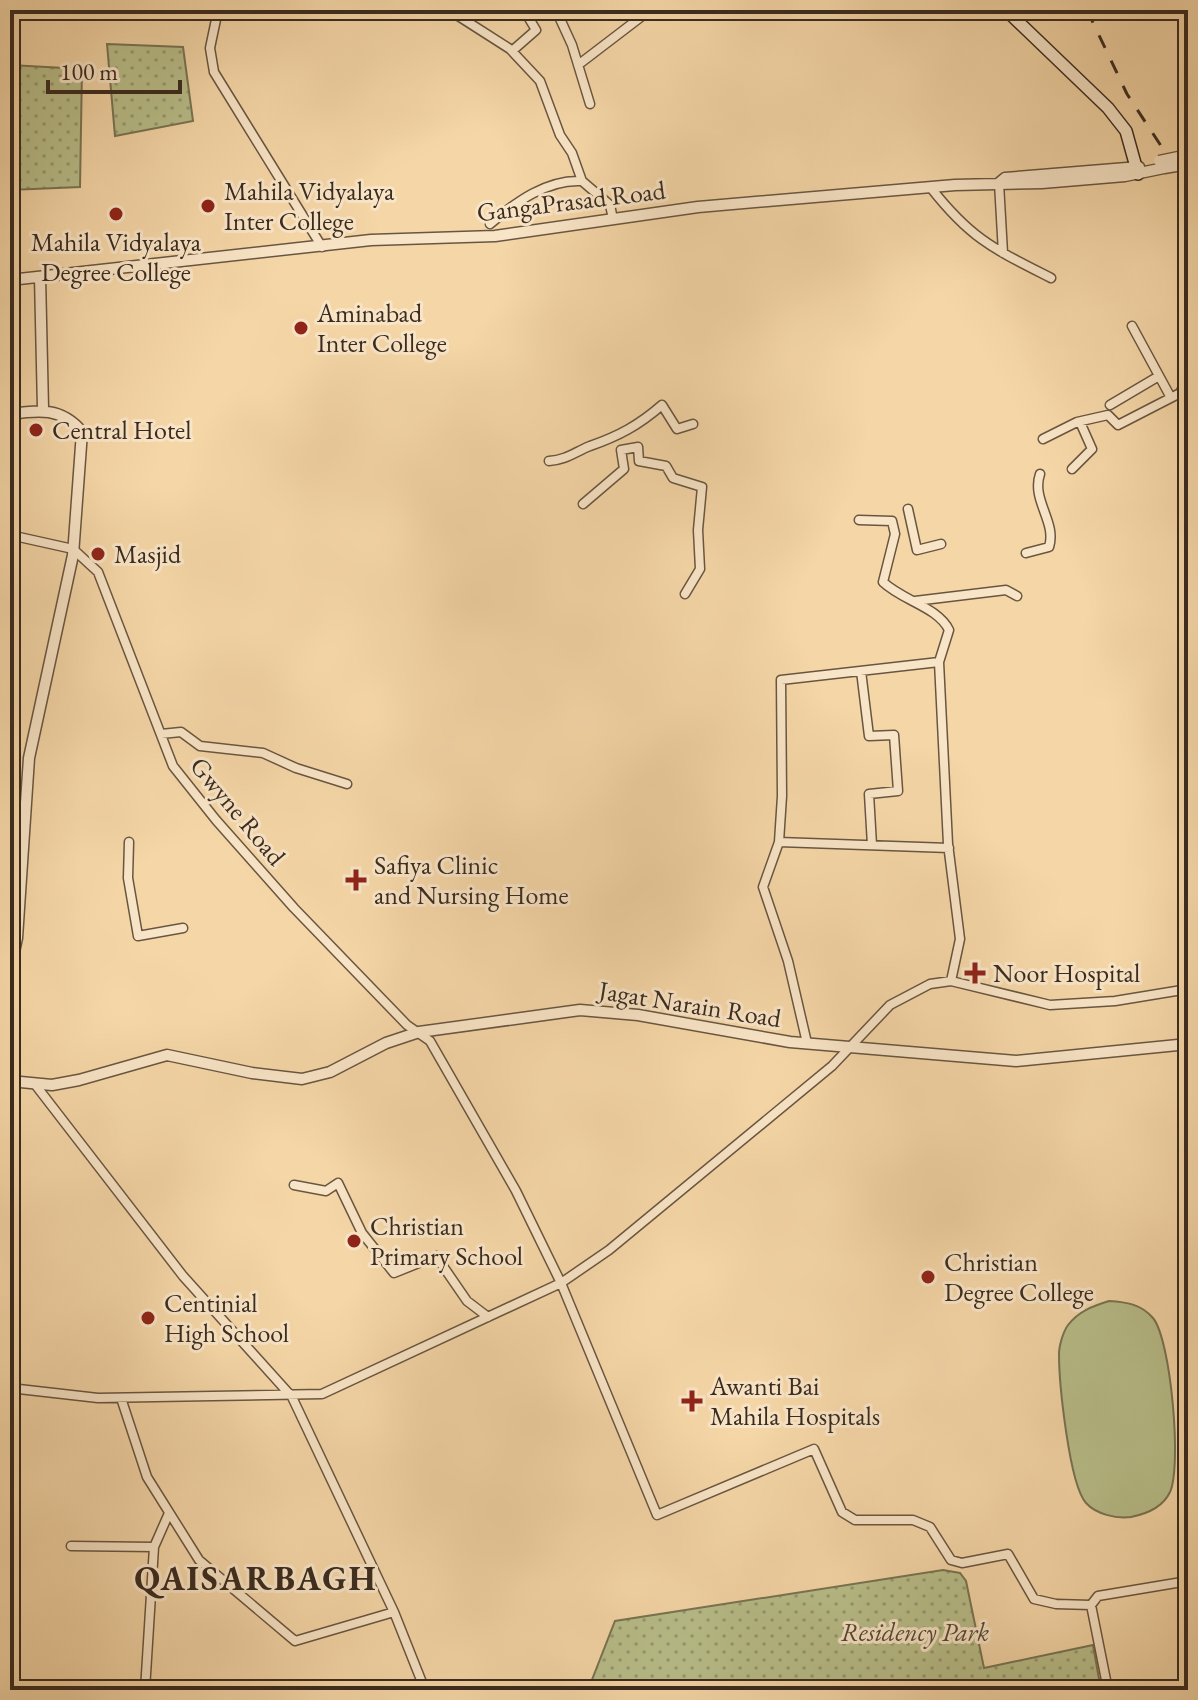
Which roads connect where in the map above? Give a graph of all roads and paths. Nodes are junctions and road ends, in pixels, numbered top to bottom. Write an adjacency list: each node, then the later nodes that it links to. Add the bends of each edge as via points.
1 (218, 10): 19 (street, via 210,48 214,72)
2 (449, 10): 7 (street)
3 (524, 10): 7 (street, via 536,30)
4 (556, 10): 8 (street)
5 (650, 10): 8 (street)
6 (1006, 10): 13 (main road, via 1108,108 1126,131)
7 (512, 51): 14 (street, via 540,81)
8 (578, 65): 9 (street)
9 (590, 104)
10 (1188, 155): 12 (street, bridge)
11 (1188, 164): 12 (street, bridge)
12 (1161, 165): 13 (street, GangaPrasad Road)
13 (1137, 171): 15 (street, GangaPrasad Road)
14 (582, 181): 17 (street, via 610,205); 18 (street, via 523,198)
15 (999, 183): 16 (street, GangaPrasad Road); 20 (street)
16 (931, 188): 17 (street, GangaPrasad Road); 20 (street, via 959,224)
17 (613, 219): 19 (street, GangaPrasad Road, via 495,236)
18 (490, 224)
19 (322, 247): 21 (street, GangaPrasad Road)
20 (1003, 253): 22 (street)
21 (40, 277): 23 (street, GangaPrasad Road); 30 (street)
22 (1051, 278)
23 (10, 280)
24 (1132, 326): 25 (street)
25 (1159, 376): 27 (street); 28 (street)
26 (1184, 390): 27 (street); 29 (street)
27 (1170, 396): 32 (street, via 1118,425 1108,415)
28 (1110, 405)
29 (1188, 405)
30 (43, 409): 31 (street); 47 (street, via 72,419 82,432)
31 (10, 414)
32 (1080, 422): 35 (street); 38 (street, via 1092,449)
33 (693, 424): 34 (street, via 677,429 662,405)
34 (617, 437): 36 (street); 37 (street, via 565,460)
35 (1043, 439)
36 (621, 450): 40 (street, via 624,469); 49 (street, via 638,447 639,461 666,466 673,478 702,487 700,569)
37 (549, 461)
38 (1072, 469)
39 (1040, 474): 48 (street, via 1036,487 1052,538 1049,547)
40 (583, 504)
41 (908, 509): 45 (street)
42 (859, 520): 43 (street, via 892,521)
43 (895, 534): 45 (street); 51 (street, via 883,582)
44 (10, 535): 47 (street)
45 (914, 535): 46 (street, via 917,550)
46 (941, 544)
47 (73, 549): 54 (street, Gwyne Road, via 98,572); 61 (street, via 29,758 17,938)
48 (1026, 553)
49 (685, 594)
50 (1017, 596): 51 (street, via 1006,590)
51 (914, 601): 52 (street, via 944,619 949,630)
52 (939, 662): 53 (street); 59 (street)
53 (861, 671): 57 (street, via 781,680); 58 (street, via 869,736 894,735 898,791 869,794)
54 (161, 734): 55 (street, via 181,732 200,746 263,753); 64 (street, Gwyne Road, via 173,766 216,820 294,908)
55 (347, 784)
56 (129, 842): 60 (street, via 128,878 138,936)
57 (779, 842): 58 (street); 65 (street, via 763,887)
58 (872, 845): 59 (street)
59 (949, 848): 62 (street, via 960,939)
60 (183, 928)
61 (10, 970)
62 (951, 981): 63 (street, via 1050,1005); 67 (street, via 930,984 890,1005)
63 (1188, 989)
64 (419, 1032): 65 (street, Jagat Narain Road, via 580,1010); 69 (street, Jagat Narain Road, via 302,1079 167,1055 79,1080); 71 (street, Gwyne Road, via 430,1041 516,1191)
65 (807, 1043): 67 (street, Jagat Narain Road)
66 (1188, 1044): 67 (street, Jagat Narain Road, via 1016,1061)
67 (848, 1047): 71 (street, via 811,1084 609,1250)
68 (10, 1081): 69 (street, Jagat Narain Road)
69 (34, 1083): 74 (street, via 183,1276)
70 (294, 1185): 72 (street, via 326,1191 338,1183 362,1233 394,1273 436,1256 467,1301)
71 (561, 1283): 72 (street); 80 (street, Gwyne Road, via 657,1515 814,1449 842,1512 855,1520 913,1520 930,1527 951,1560 962,1563 1008,1554 1034,1599)
72 (488, 1317): 74 (street, via 322,1394)
73 (10, 1388): 75 (street)
74 (292, 1397): 75 (street); 81 (street)
75 (121, 1398): 76 (street, via 147,1477)
76 (169, 1513): 78 (street); 81 (street, via 199,1560 295,1641)
77 (71, 1546): 78 (street)
78 (154, 1547): 82 (street)
79 (1188, 1581): 80 (street, via 1098,1596)
80 (1091, 1605): 84 (street)
81 (394, 1612): 83 (street)
82 (145, 1690)
83 (425, 1690)
84 (1108, 1690)

